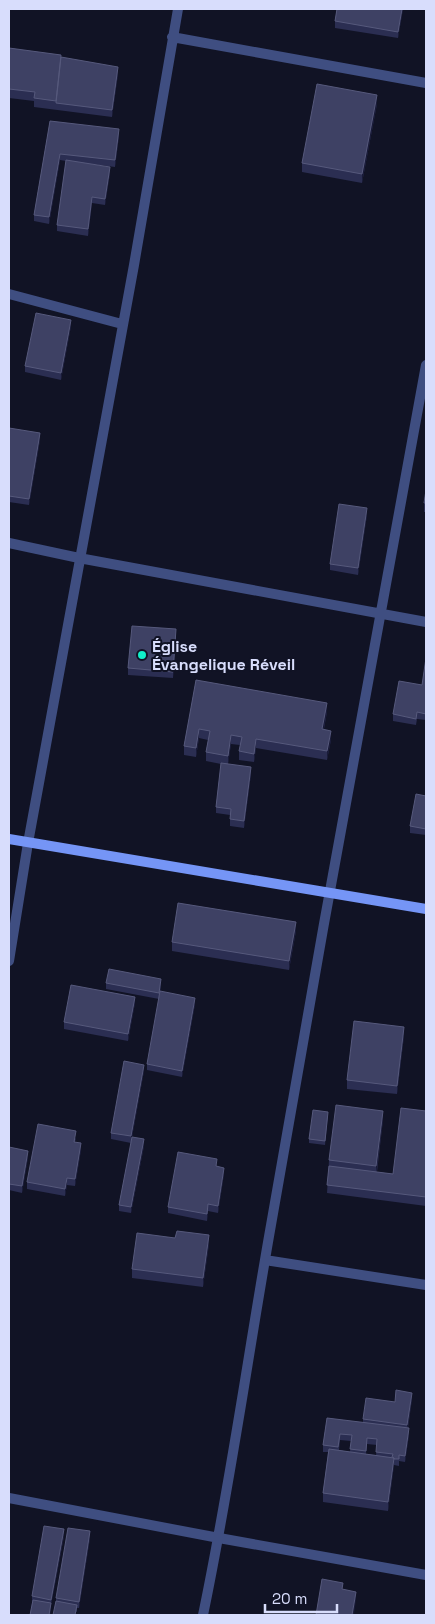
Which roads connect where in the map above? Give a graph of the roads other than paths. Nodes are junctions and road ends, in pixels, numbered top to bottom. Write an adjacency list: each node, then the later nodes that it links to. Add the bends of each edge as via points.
1 (178, 9): 2 (street)
2 (172, 38): 3 (street); 5 (street)
3 (426, 83)
4 (9, 294): 5 (street)
5 (122, 324): 8 (street)
6 (426, 365): 9 (street)
7 (9, 543): 8 (street)
8 (79, 558): 9 (street); 12 (street)
9 (379, 614): 10 (street); 13 (street)
10 (426, 622)
11 (9, 839): 12 (street)
12 (28, 843): 13 (street); 15 (street)
13 (329, 893): 14 (street); 16 (street)
14 (426, 909)
15 (9, 961)
16 (265, 1260): 17 (street); 19 (street)
17 (426, 1285)
18 (9, 1498): 19 (street)
19 (219, 1538): 20 (street); 21 (street)
20 (426, 1575)
21 (203, 1615)

